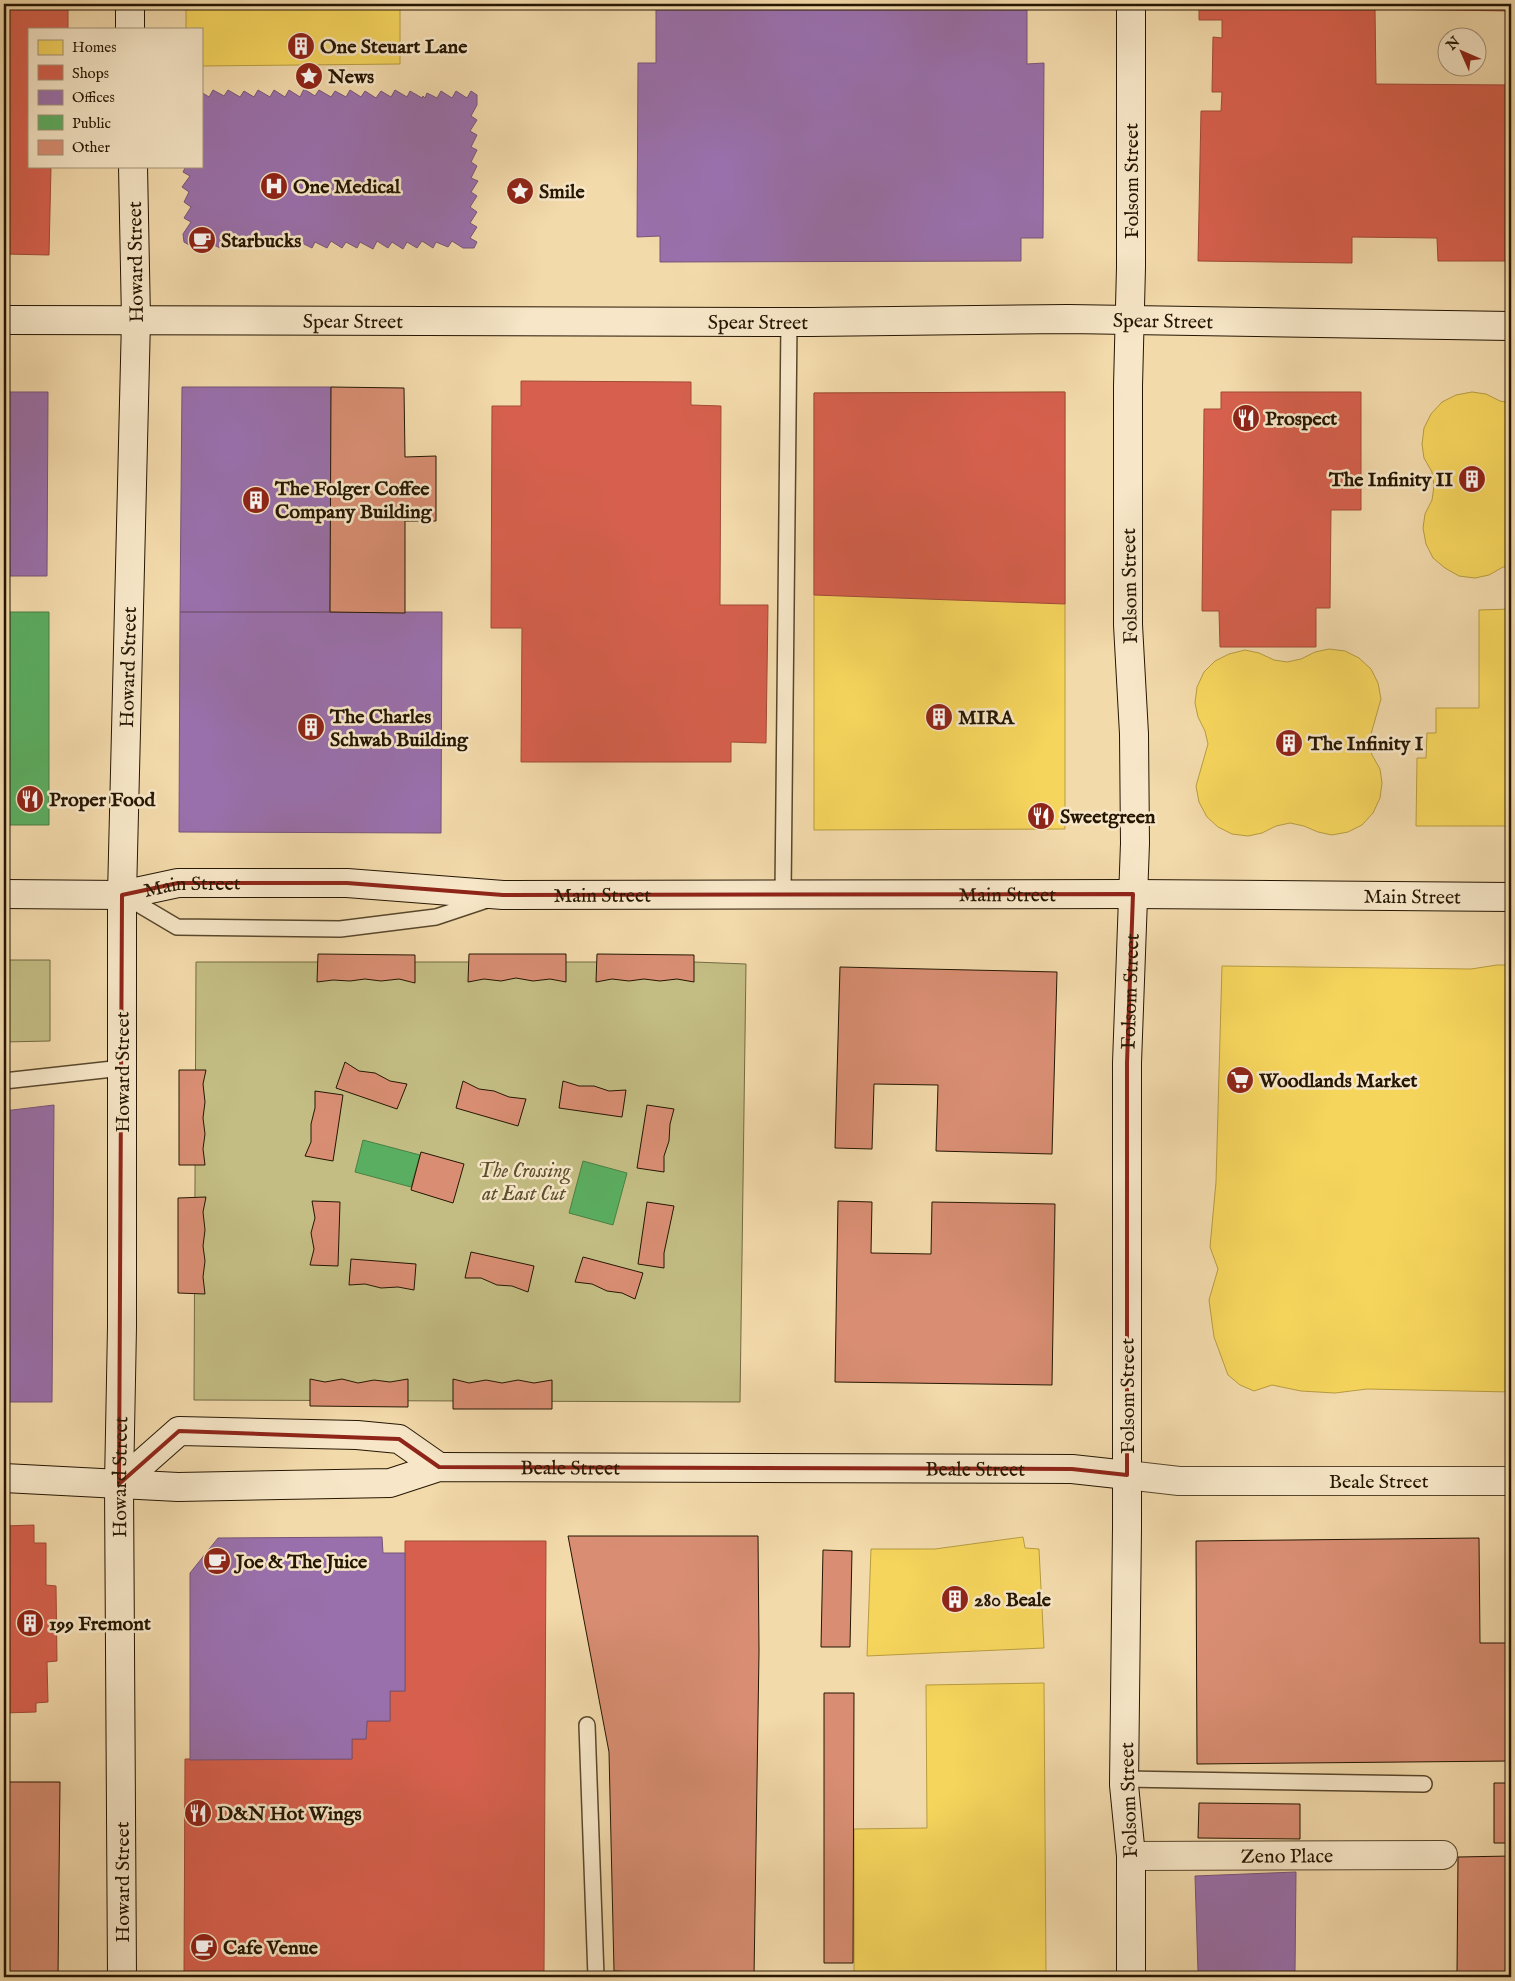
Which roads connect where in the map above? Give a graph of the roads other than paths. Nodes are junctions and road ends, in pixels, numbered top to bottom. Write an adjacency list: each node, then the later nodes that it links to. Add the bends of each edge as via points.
1 (130, 4): 3 (street)
2 (1131, 4): 7 (street, Folsom Street)
3 (130, 28)
4 (133, 168): 6 (street, Howard Street)
5 (4, 320): 6 (street, Spear Street)
6 (136, 320): 8 (street, Spear Street); 11 (street, Howard Street)
7 (1129, 320): 8 (street, Spear Street); 9 (street, Spear Street); 13 (street, Folsom Street, via 1128,625 1134,734)
8 (789, 322): 12 (lane)
9 (1511, 326)
10 (4, 894): 11 (street, Main Street)
11 (122, 894): 14 (street, Main Street, via 178,884 347,883); 14 (lane, Main Street, via 177,928 340,930 436,917); 16 (street, Howard Street)
12 (783, 894): 13 (street, Main Street); 14 (street, Main Street)
13 (1133, 894): 15 (street, Main Street); 19 (street, Folsom Street, via 1127,1063)
14 (503, 895)
15 (1511, 897)
16 (122, 1068): 17 (lane); 22 (street, Howard Street)
17 (4, 1080)
18 (439, 1466): 19 (street, Beale Street, via 1062,1469); 22 (street, Beale Street, via 390,1483 178,1487); 22 (street, via 399,1439 357,1435 179,1432)
19 (1127, 1475): 21 (street, Beale Street, via 1179,1481); 24 (street, Folsom Street)
20 (4, 1478): 22 (street, Beale Street)
21 (1511, 1481)
22 (119, 1484): 28 (street, Howard Street)
23 (587, 1725): 29 (lane)
24 (1124, 1778): 25 (lane); 27 (street, Folsom Street)
25 (1424, 1784)
26 (1442, 1855): 27 (street, Zeno Place)
27 (1131, 1856): 30 (street, Folsom Street)
28 (122, 1977)
29 (596, 1977)
30 (1130, 1977)

